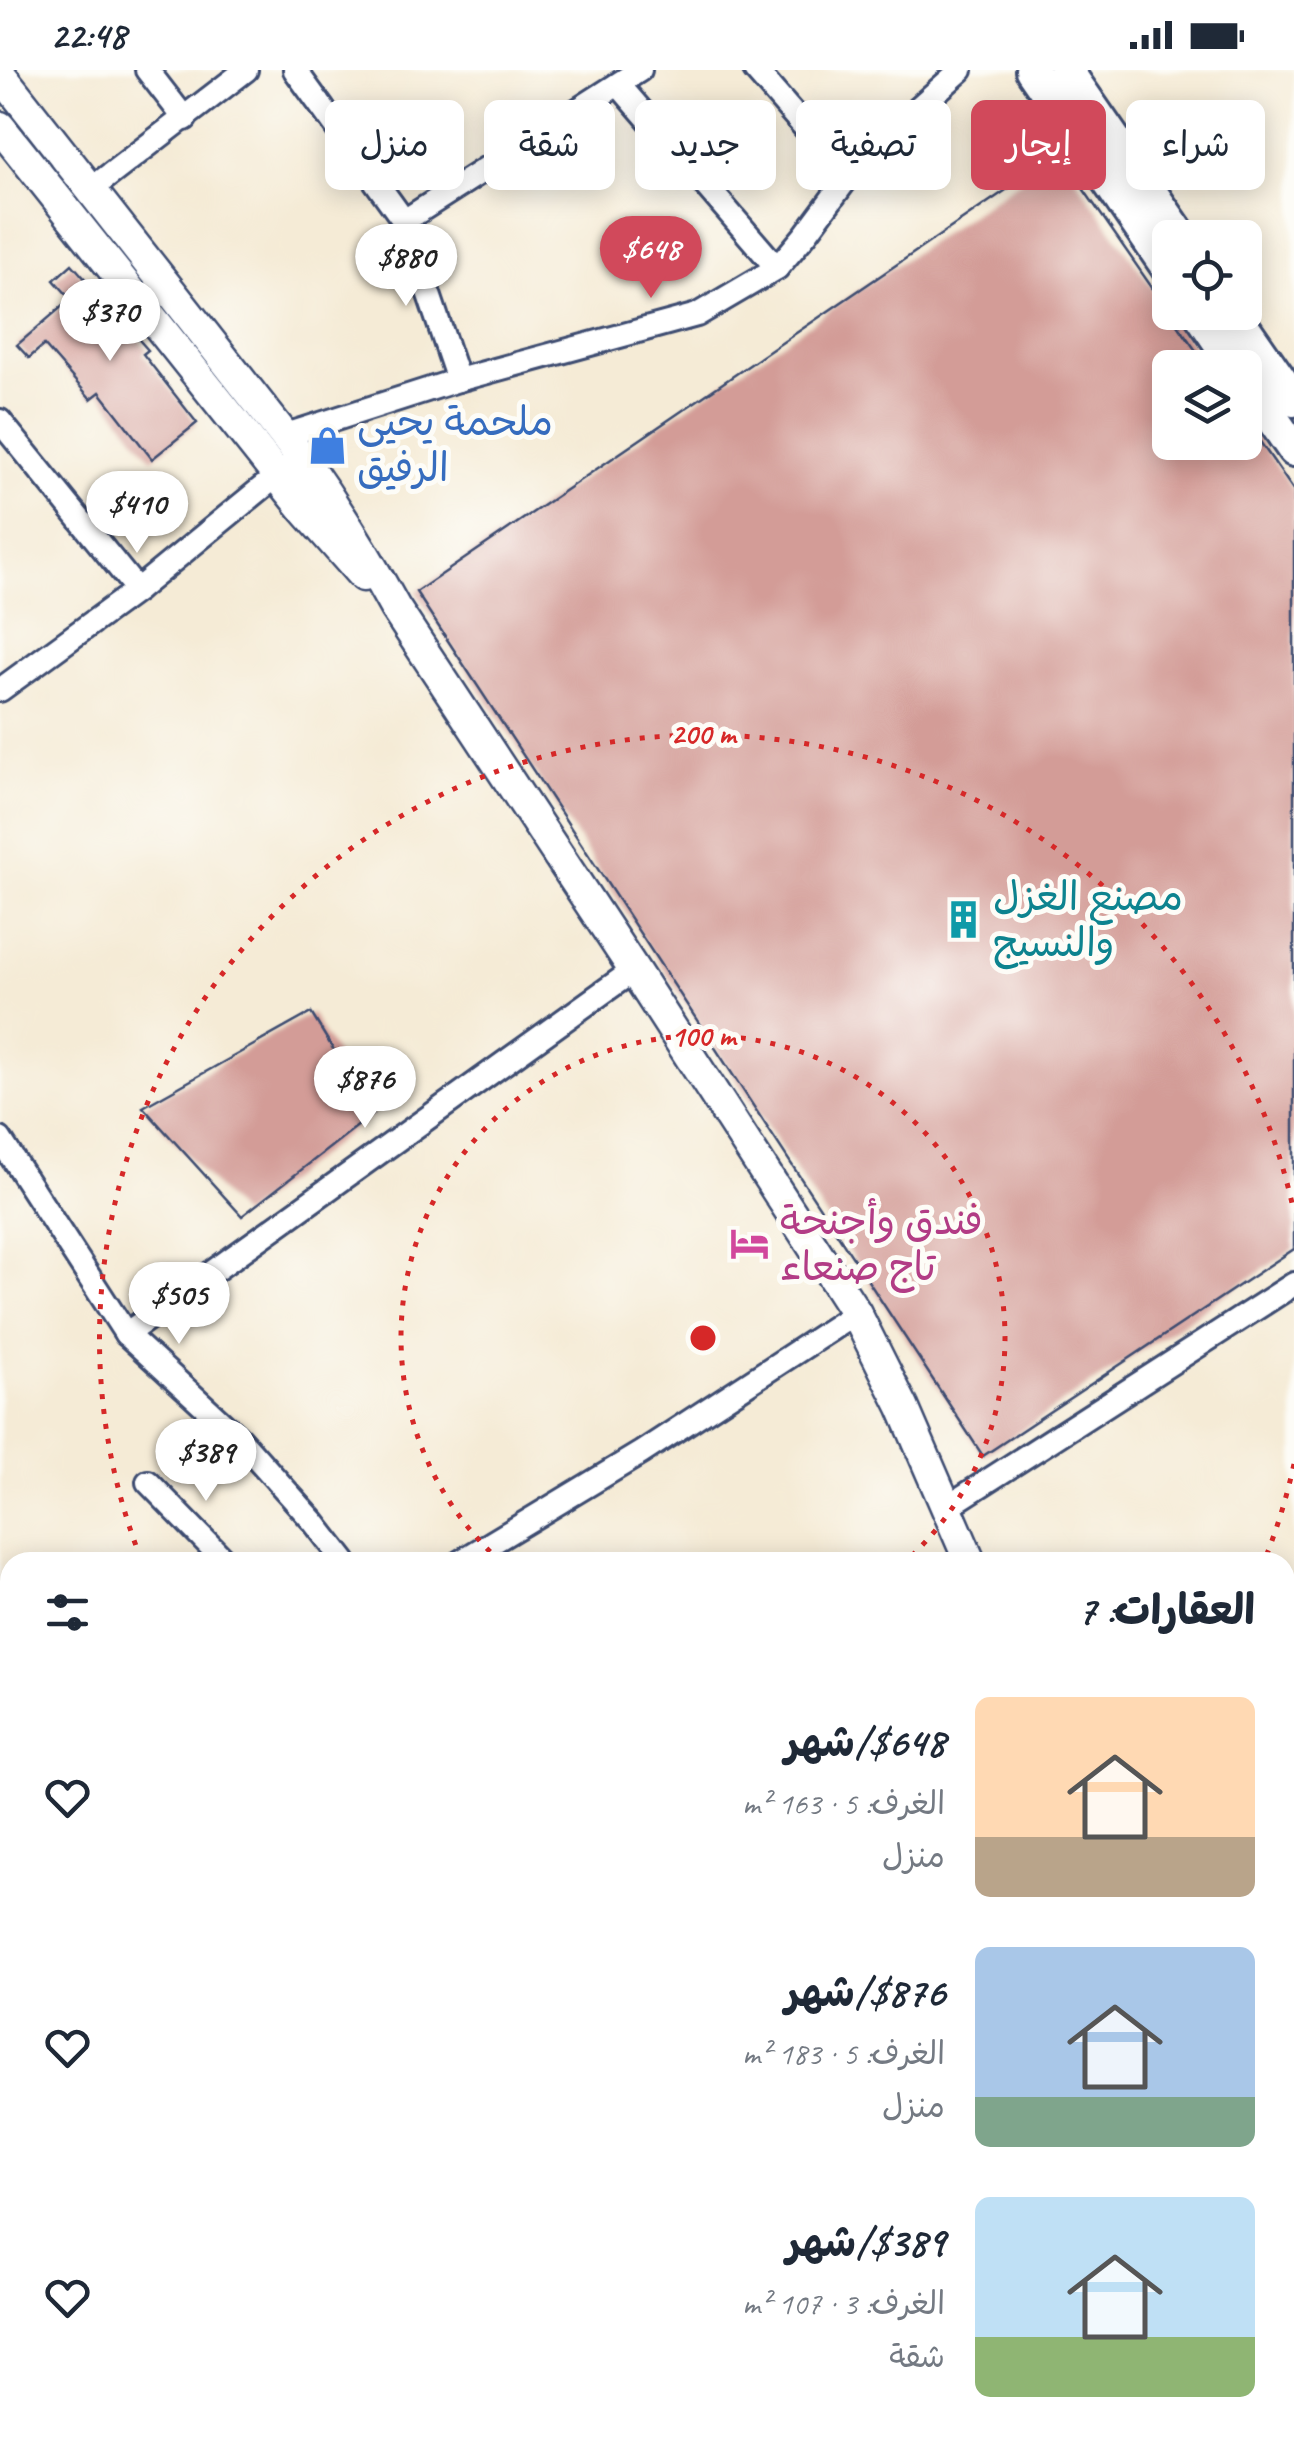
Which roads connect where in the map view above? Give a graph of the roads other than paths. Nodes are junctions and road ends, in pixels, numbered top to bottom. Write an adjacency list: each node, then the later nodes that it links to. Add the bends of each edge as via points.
1 (147, 70): 13 (street)
2 (246, 70): 13 (street)
3 (295, 70): 18 (street)
4 (640, 70): 10 (street)
5 (755, 70): 12 (street)
6 (961, 70): 11 (street)
7 (1032, 70): 19 (main road)
8 (1066, 70): 17 (main road)
9 (0, 74): 15 (street)
10 (619, 85): 18 (street); 20 (street)
11 (927, 100)
12 (796, 117)
13 (185, 119): 15 (street)
14 (0, 127): 27 (street)
15 (90, 190): 27 (street)
16 (838, 190): 20 (street)
17 (1170, 220)
18 (404, 221): 22 (street)
19 (1152, 245)
20 (777, 268): 22 (street, via 697,315)
21 (1246, 330): 23 (main road)
22 (458, 380): 27 (street)
23 (1294, 400)
24 (1262, 404): 26 (main road)
25 (0, 420): 28 (street)
26 (1294, 450)
27 (287, 456): 28 (street); 30 (street, via 333,544 395,608)
28 (137, 590): 29 (street)
29 (0, 690)
30 (634, 970): 33 (street); 34 (street)
31 (0, 1139): 34 (street)
32 (1294, 1284): 36 (street)
33 (856, 1313): 36 (street); 39 (street)
34 (126, 1334): 38 (street, via 239,1438)
35 (148, 1482): 37 (street)
36 (947, 1507): 40 (street)
37 (216, 1552)
38 (337, 1552)
39 (477, 1552)
40 (966, 1552)

